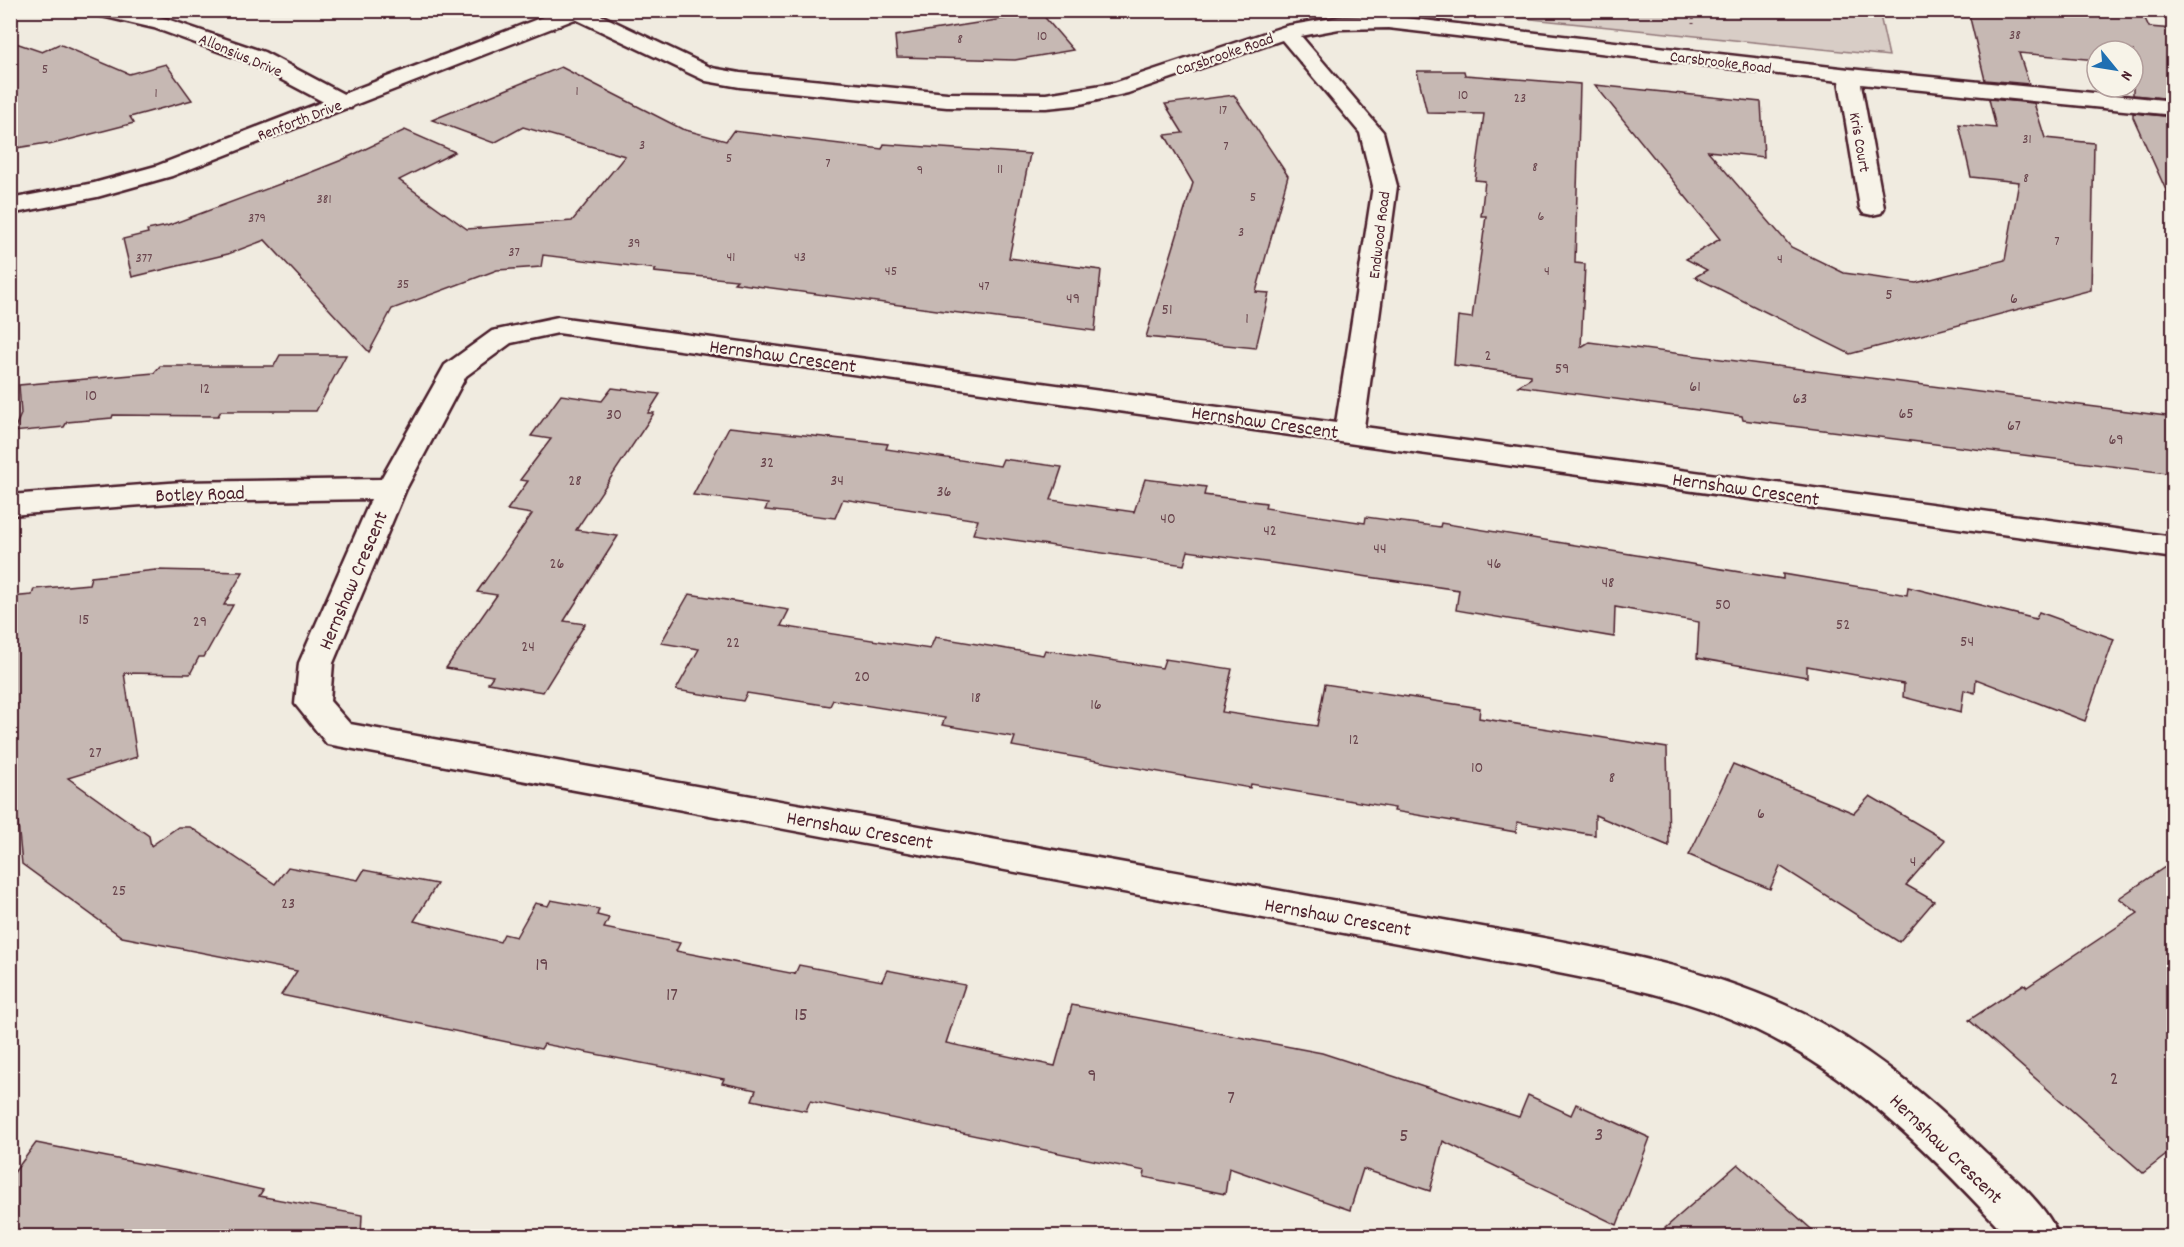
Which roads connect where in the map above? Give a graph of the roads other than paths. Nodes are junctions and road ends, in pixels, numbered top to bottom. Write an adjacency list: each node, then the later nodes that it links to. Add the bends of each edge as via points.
1 (100, 10): 5 (street, Allonsius Drive, via 160,22 256,57)
2 (578, 11): 3 (street, Carsbrooke Road, via 706,74 947,100 1076,98 1120,88); 5 (street, Renforth Drive)
3 (1286, 32): 4 (street, Carsbrooke Road, via 1339,23 1388,22); 9 (street, Endwood Road, via 1371,132 1384,186)
4 (1849, 76): 6 (street, Carsbrooke Road); 8 (street, Kris Court)
5 (343, 103): 7 (street, Renforth Drive, via 164,171)
6 (2174, 108)
7 (10, 207)
8 (1872, 208)
9 (1349, 433): 10 (street, Hernshaw Crescent, via 558,325 502,337 455,371); 12 (street, Hernshaw Crescent)
10 (391, 489): 11 (street, Botley Road, via 182,492); 13 (street, Hernshaw Crescent, via 316,663 312,704 339,735 1407,929 1680,983 1771,1018 1861,1070 1944,1138)
11 (10, 505)
12 (2174, 548)
13 (2036, 1236)

